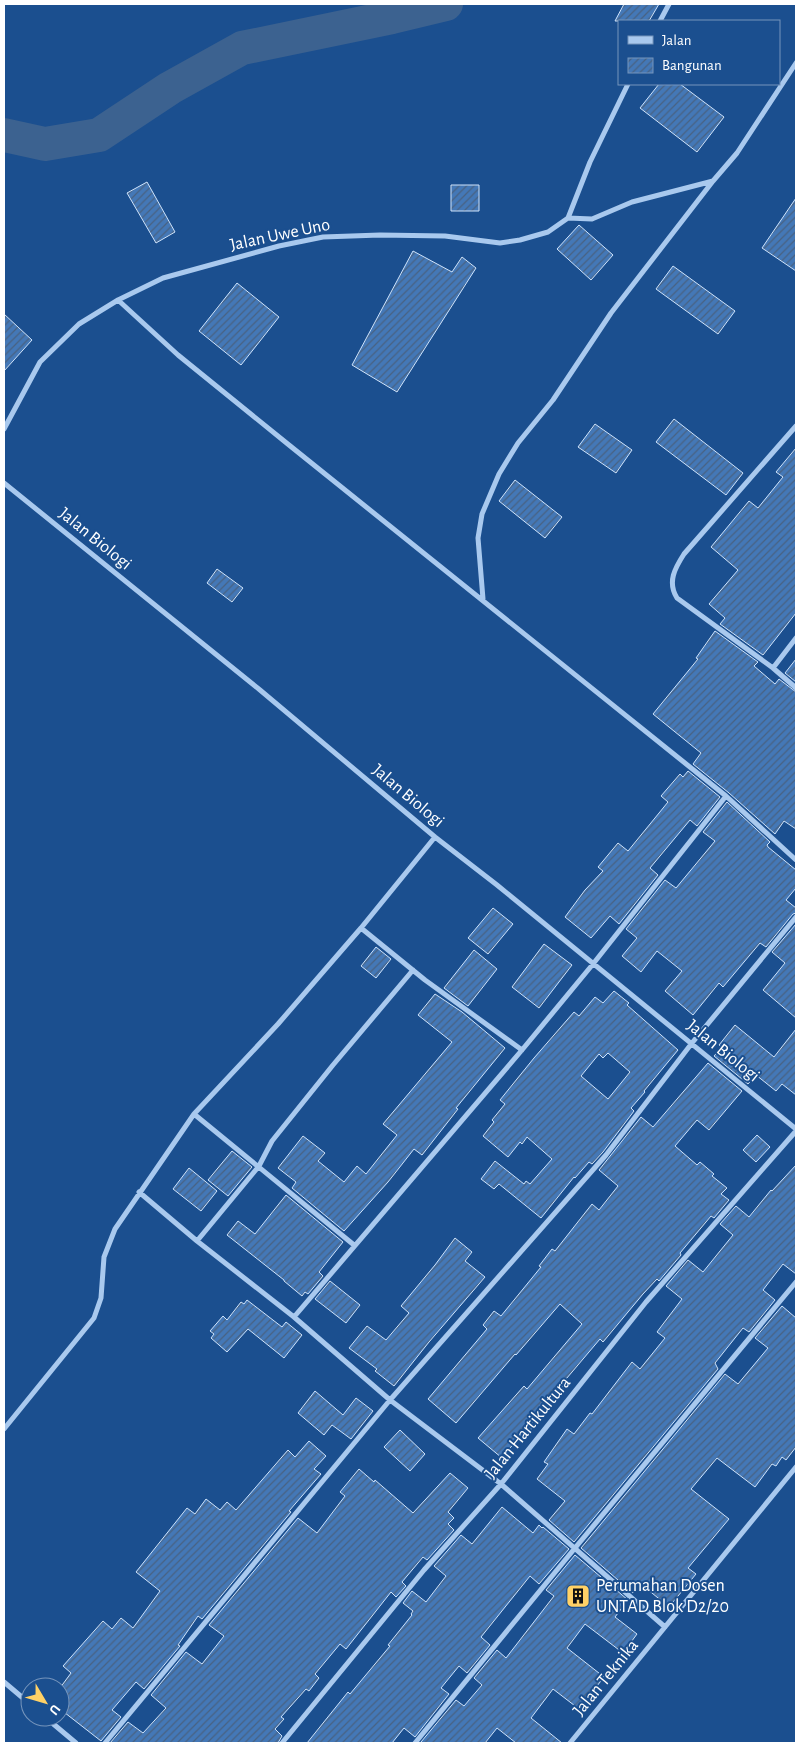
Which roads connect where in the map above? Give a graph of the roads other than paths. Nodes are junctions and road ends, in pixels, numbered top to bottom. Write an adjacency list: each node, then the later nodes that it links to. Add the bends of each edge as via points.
1 (669, 4): 2 (street)
2 (661, 20)
3 (796, 63): 5 (street, via 737,153)
4 (628, 85): 6 (street, via 590,162)
5 (713, 181): 6 (street, via 632,202 596,218); 11 (street, via 610,313 499,474 482,514 478,538)
6 (568, 218): 7 (street, Jalan Uwe Uno, via 548,232 500,243 445,236 323,237 163,278)
7 (118, 300): 9 (street, Jalan Uwe Uno, via 79,324 40,362); 11 (street, via 178,355)
8 (796, 426): 13 (street, via 684,554 675,570 672,591 677,598)
9 (4, 429)
10 (4, 483): 16 (street, Jalan Biologi)
11 (482, 599): 15 (street)
12 (796, 638): 13 (street)
13 (773, 668): 14 (street)
14 (796, 688)
15 (726, 796): 17 (street); 20 (street)
16 (435, 836): 19 (street); 20 (street, Jalan Biologi)
17 (796, 860)
18 (796, 917): 22 (street)
19 (361, 928): 21 (street); 24 (street)
20 (593, 964): 22 (street, Jalan Biologi); 23 (street)
21 (413, 970): 23 (street); 26 (street, via 272,1141)
22 (692, 1043): 25 (street, Jalan Biologi); 32 (street, via 606,1155)
23 (522, 1050): 29 (street)
24 (194, 1114): 26 (street); 27 (street)
25 (796, 1130): 35 (street, Jalan Hartikultura, via 646,1302)
26 (259, 1166): 28 (street); 29 (street)
27 (140, 1192): 28 (street); 33 (street, via 115,1229 104,1257 101,1298 94,1318)
28 (197, 1241): 31 (street)
29 (354, 1245): 31 (street)
30 (796, 1282): 36 (street)
31 (294, 1317): 32 (street)
32 (390, 1400): 35 (street); 42 (street)
33 (4, 1430)
34 (796, 1467): 37 (street, Jalan Teknika)
35 (501, 1484): 36 (street); 43 (street, Jalan Hartikultura, via 424,1570)
36 (575, 1548): 37 (street); 44 (street)
37 (665, 1627): 45 (street, Jalan Teknika)
38 (4, 1682): 39 (street)
39 (20, 1696)
40 (57, 1727): 41 (street)
41 (76, 1743)
42 (105, 1743)
43 (282, 1743)
44 (415, 1743)
45 (570, 1743)

